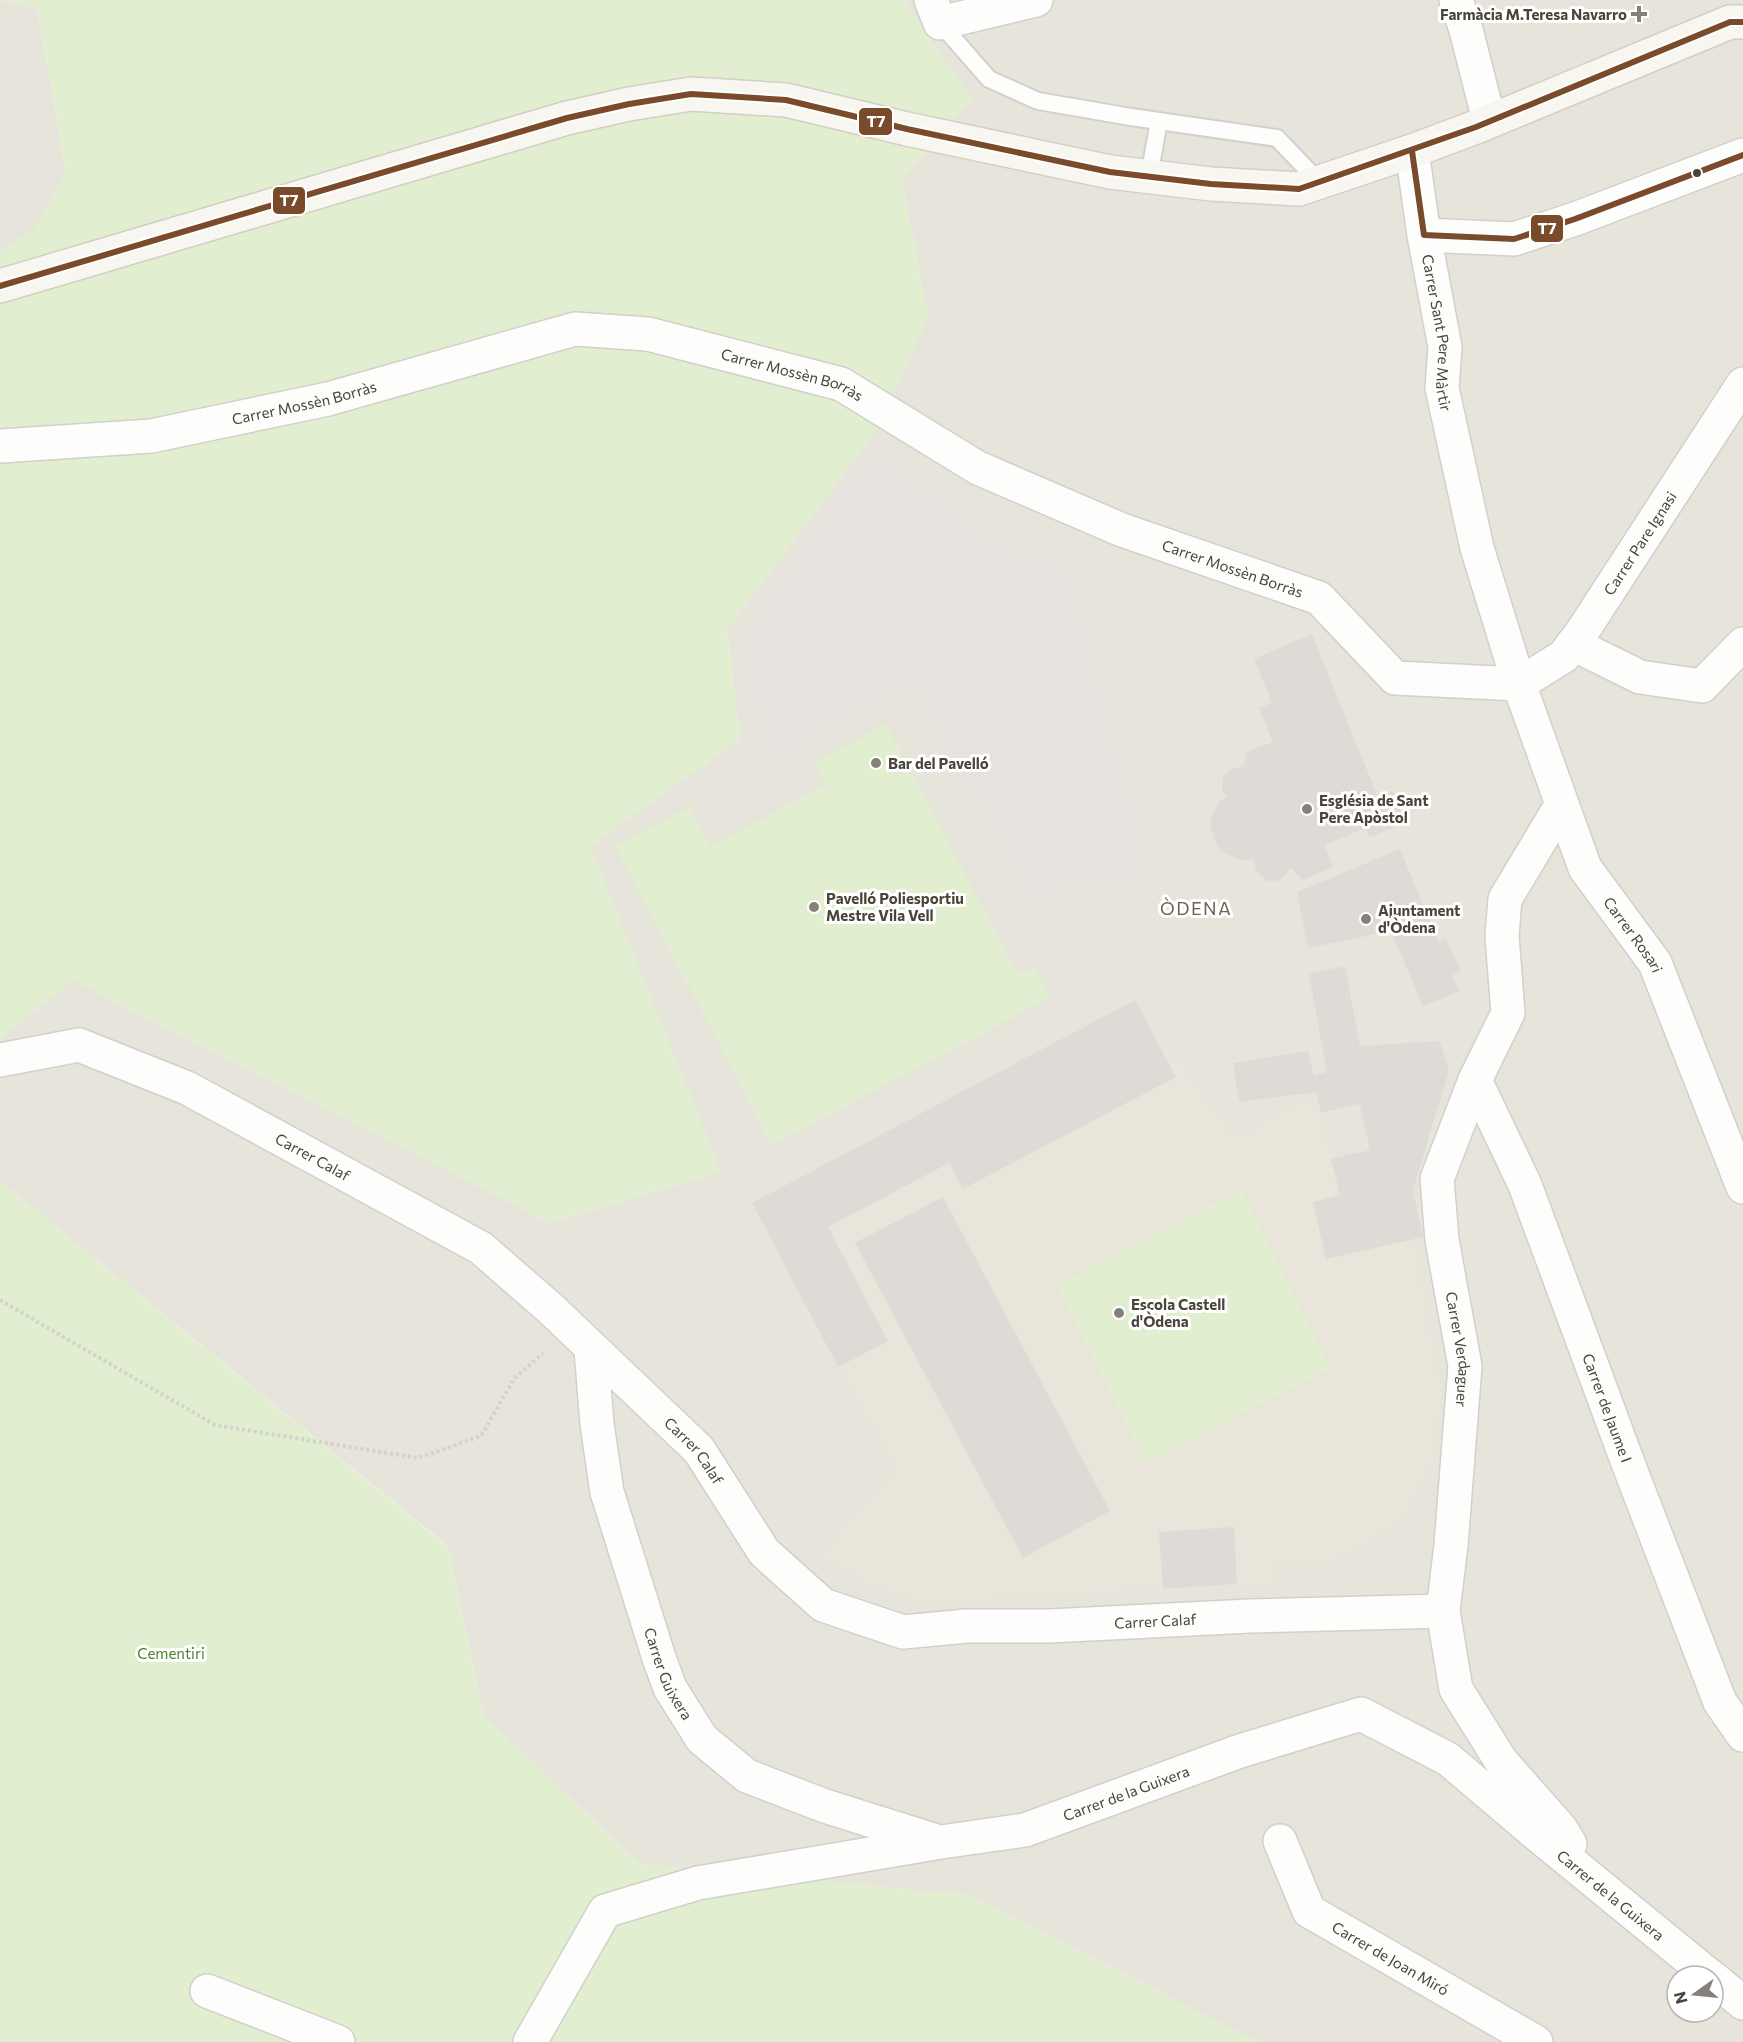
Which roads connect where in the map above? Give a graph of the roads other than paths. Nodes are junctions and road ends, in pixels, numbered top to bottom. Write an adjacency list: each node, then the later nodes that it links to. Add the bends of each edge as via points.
1 (1036, 0): 3 (street)
2 (1456, 0): 5 (street)
3 (935, 12): 6 (lane, via 989,79 1038,101)
4 (1743, 22): 5 (street, via 1730,22)
5 (1489, 120): 7 (street)
6 (1159, 121): 9 (lane); 10 (lane, via 1277,138)
7 (1412, 151): 10 (street); 11 (street)
8 (1743, 155): 11 (street, Carrer Sant Pere Màrtir, via 1514,239)
9 (1149, 176): 10 (street, via 1299,189); 12 (street, via 1110,172 786,100 691,94 567,118)
10 (1319, 182)
11 (1424, 235): 17 (street, Carrer Sant Pere Màrtir, via 1445,348 1442,388 1477,548)
12 (0, 286)
13 (1743, 384): 15 (street, Carrer Pare Ignasi)
14 (0, 446): 17 (street, Carrer Mossèn Borràs, via 162,434 328,399 575,328 648,334 841,384 978,468 1122,530 1319,598 1395,678)
15 (1573, 644): 16 (street, via 1640,677 1702,686); 17 (street, Carrer Pare Ignasi, via 1564,656)
16 (1743, 644)
17 (1519, 684): 18 (street, Carrer Rosari)
18 (1562, 804): 20 (street, Carrer Verdaguer, via 1505,899 1502,936 1508,1013); 21 (street, Carrer Rosari, via 1585,868 1655,963)
19 (0, 1059): 22 (street, Carrer Calaf, via 79,1045 187,1088 481,1248)
20 (1475, 1080): 23 (street, Carrer Verdaguer, via 1437,1179 1442,1240 1465,1366); 24 (street, Carrer de Jaume I, via 1525,1185 1720,1702)
21 (1743, 1187)
22 (581, 1339): 23 (street, Carrer Calaf, via 699,1450 772,1560 823,1605 903,1632 968,1626); 26 (street, Carrer Guixera, via 607,1492 670,1688 702,1739 747,1776 825,1806)
23 (1443, 1611): 27 (street, Carrer Verdaguer, via 1456,1689 1501,1761 1560,1829)
24 (1743, 1735)
25 (1280, 1841): 34 (street, Carrer de Joan Miró, via 1310,1911)
26 (940, 1842): 27 (street, Carrer de la Guixera, via 1025,1830 1240,1751 1361,1714 1448,1759); 33 (street, Carrer de la Guixera, via 698,1883 605,1911)
27 (1592, 1880): 28 (street, Carrer de la Guixera)
28 (1696, 1964)
29 (1725, 1987): 31 (street, Carrer de la Guixera)
30 (207, 1991): 32 (street)
31 (1743, 2002)
32 (338, 2042)
33 (530, 2042)
34 (1536, 2042)

